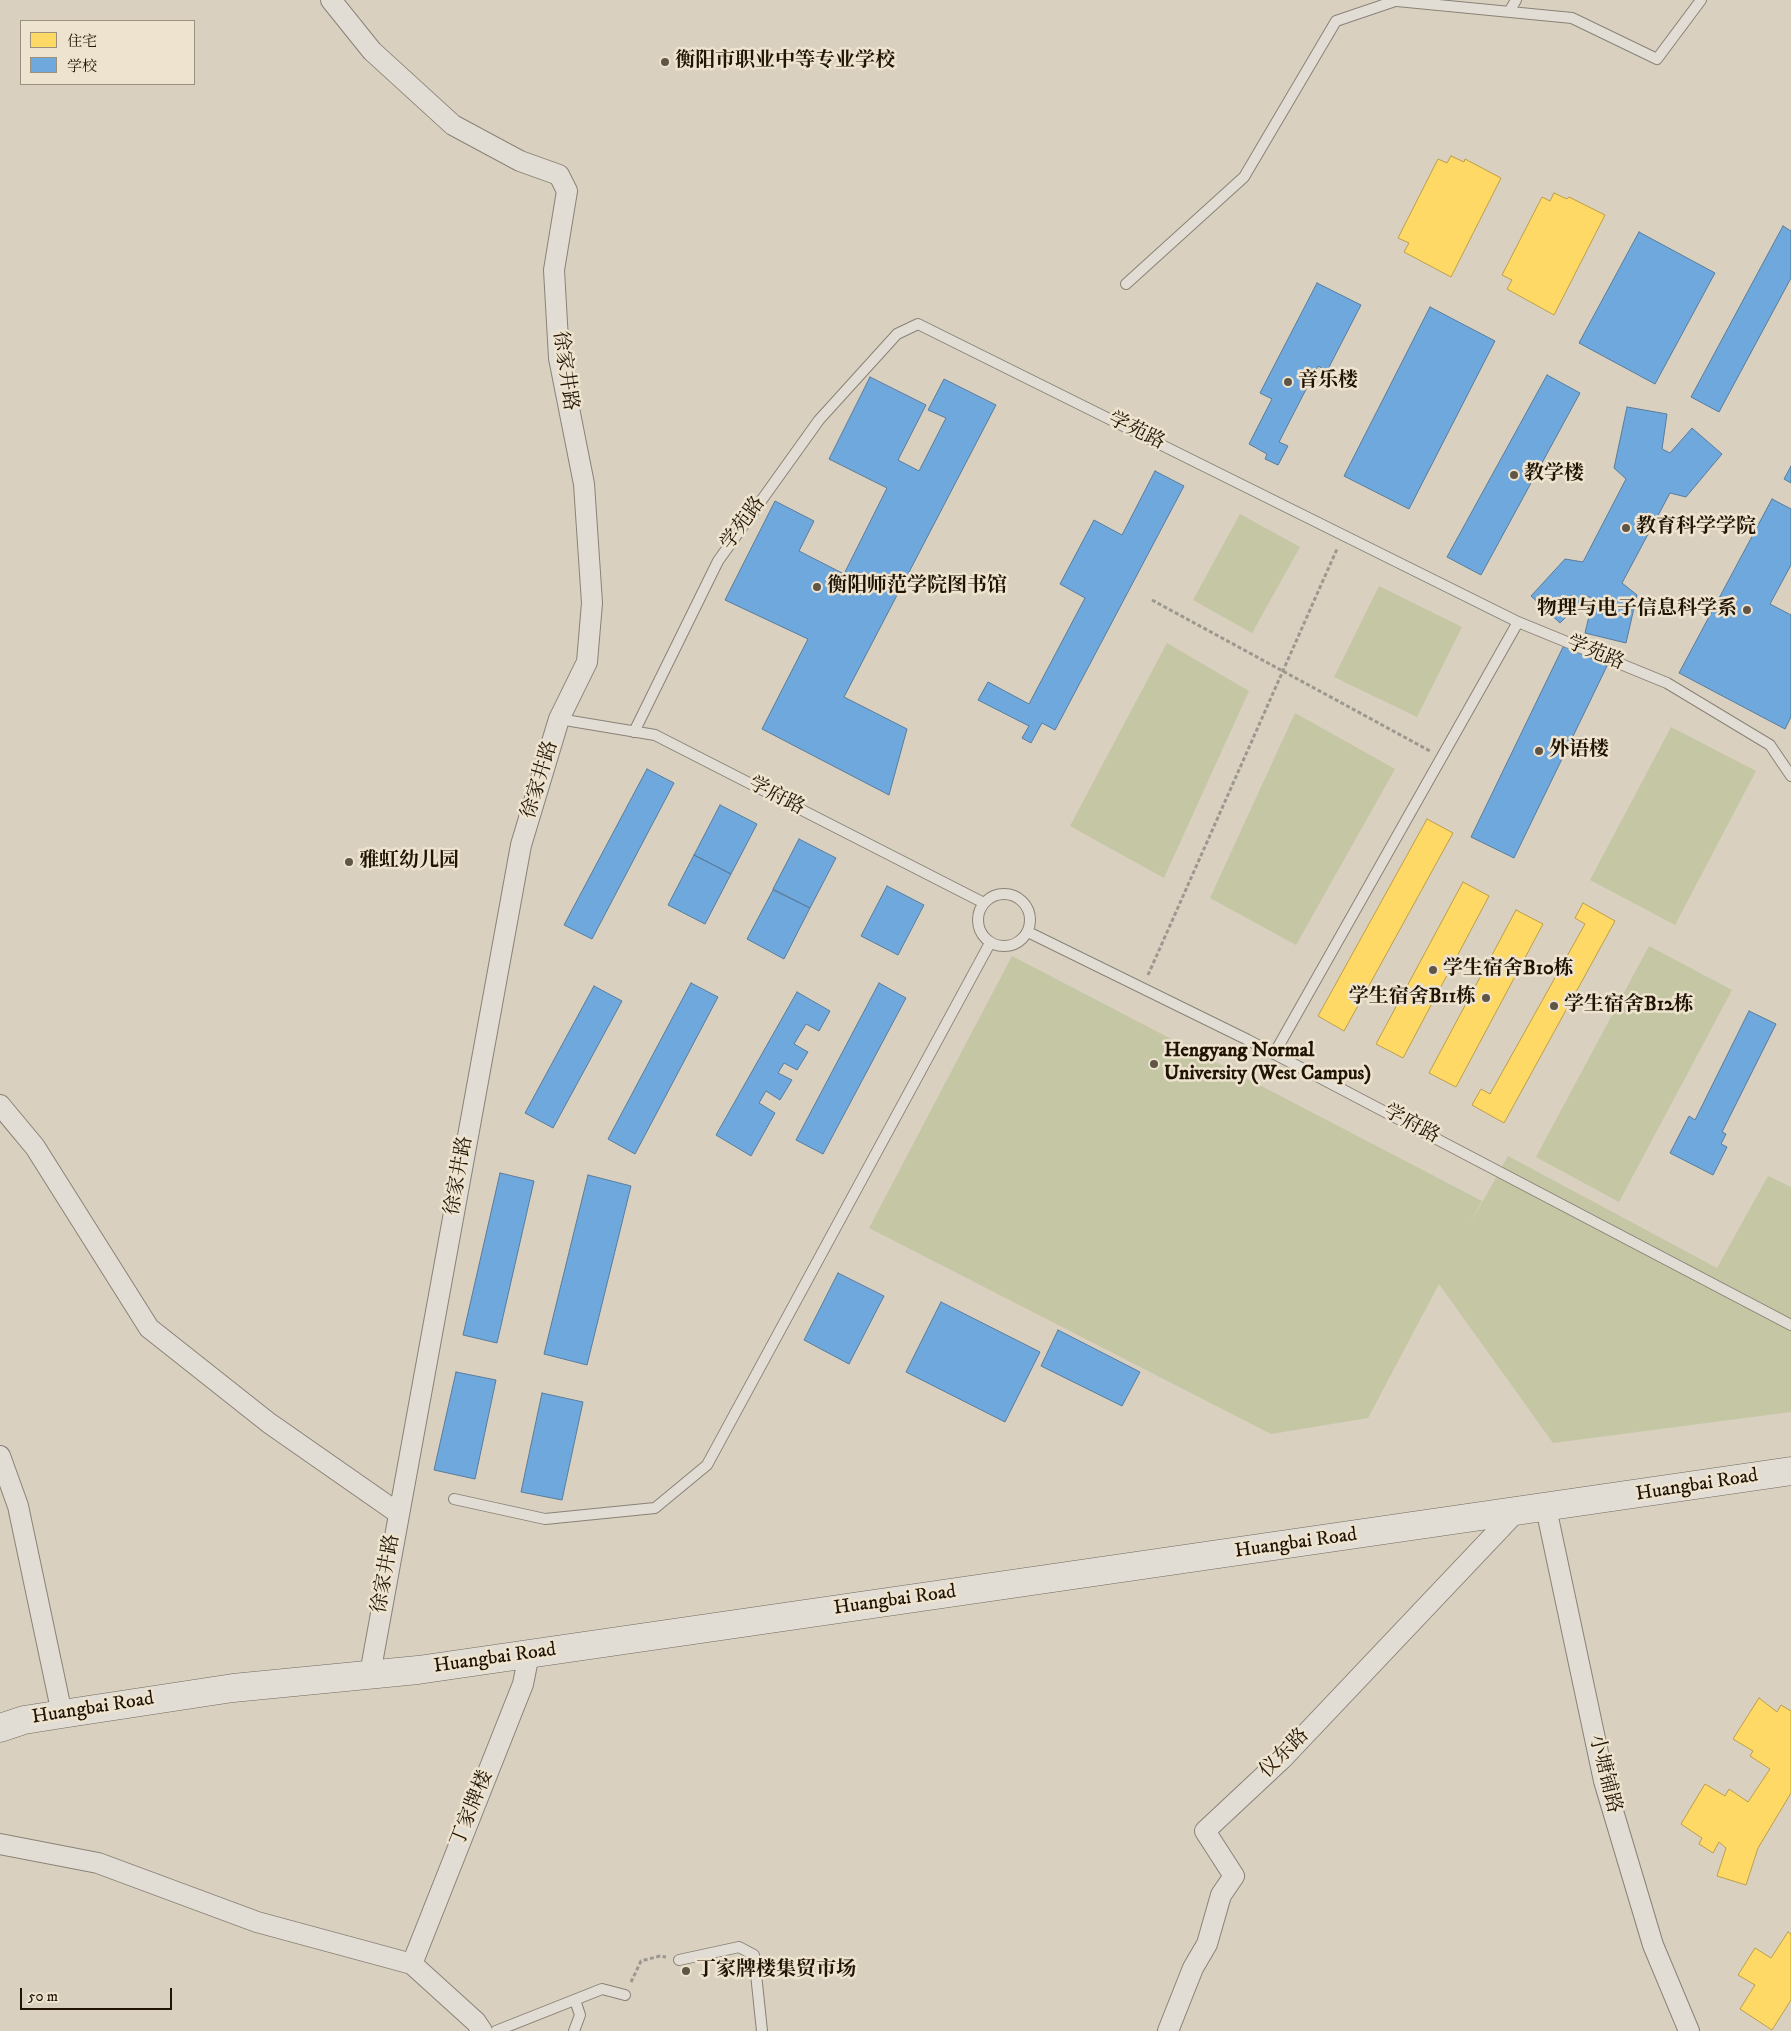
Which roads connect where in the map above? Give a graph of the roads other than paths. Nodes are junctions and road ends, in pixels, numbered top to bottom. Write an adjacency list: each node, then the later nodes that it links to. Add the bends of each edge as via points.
1 (332, 0): 8 (street, 徐家井路, via 372,51 453,126 520,161 559,175 567,191 554,270 559,358 584,484 592,603 587,662)
2 (1516, 0): 5 (lane)
3 (1701, 0): 5 (lane, via 1657,60 1572,18)
4 (1397, 1): 5 (lane); 6 (lane, via 1336,21 1244,178)
5 (1509, 12)
6 (1126, 284)
7 (1518, 622): 9 (lane, 学苑路, via 918,324 897,334 819,420 718,560); 10 (lane, 学苑路, via 1667,683 1770,745); 14 (lane)
8 (559, 719): 9 (lane, 学府路); 21 (street, 徐家井路, via 521,846)
9 (634, 732): 11 (lane, 学府路, via 655,735)
10 (1791, 776)
11 (984, 903): 12 (lane, via 994,896 1016,897 1029,912); 13 (lane, via 978,924)
12 (1028, 932): 13 (lane, via 1007,947); 14 (lane, 学府路)
13 (990, 943): 19 (lane, via 707,1465 655,1508 545,1519)
14 (1274, 1054): 16 (lane, 学府路)
15 (0, 1105): 21 (street, via 35,1147 149,1328 269,1423)
16 (1791, 1325)
17 (0, 1456): 25 (street, via 18,1506)
18 (1791, 1471): 20 (main road, Huangbai Road)
19 (454, 1499)
20 (1546, 1508): 22 (main road, Huangbai Road); 37 (street, 小塘铺路, via 1604,1781 1652,1944)
21 (398, 1513): 24 (street, 徐家井路)
22 (1515, 1513): 23 (main road, Huangbai Road); 36 (street, 仪东路, via 1282,1759 1205,1830 1234,1876 1221,1896 1207,1944 1192,1968)
23 (529, 1654): 24 (main road, Huangbai Road); 29 (street, 丁家牌楼, via 523,1684)
24 (370, 1674): 25 (main road, Huangbai Road, via 233,1688)
25 (62, 1714): 26 (main road, Huangbai Road, via 24,1720)
26 (0, 1728)
27 (0, 1844): 29 (street, via 98,1863 257,1922)
28 (679, 1960): 35 (lane, via 739,1947 754,1955)
29 (412, 1964): 32 (street)
30 (625, 1995): 31 (lane, via 602,1989)
31 (575, 2000): 33 (lane); 34 (lane, via 580,2015)
32 (482, 2031)
33 (496, 2031)
34 (574, 2031)
35 (762, 2031)
36 (1168, 2031)
37 (1690, 2031)

